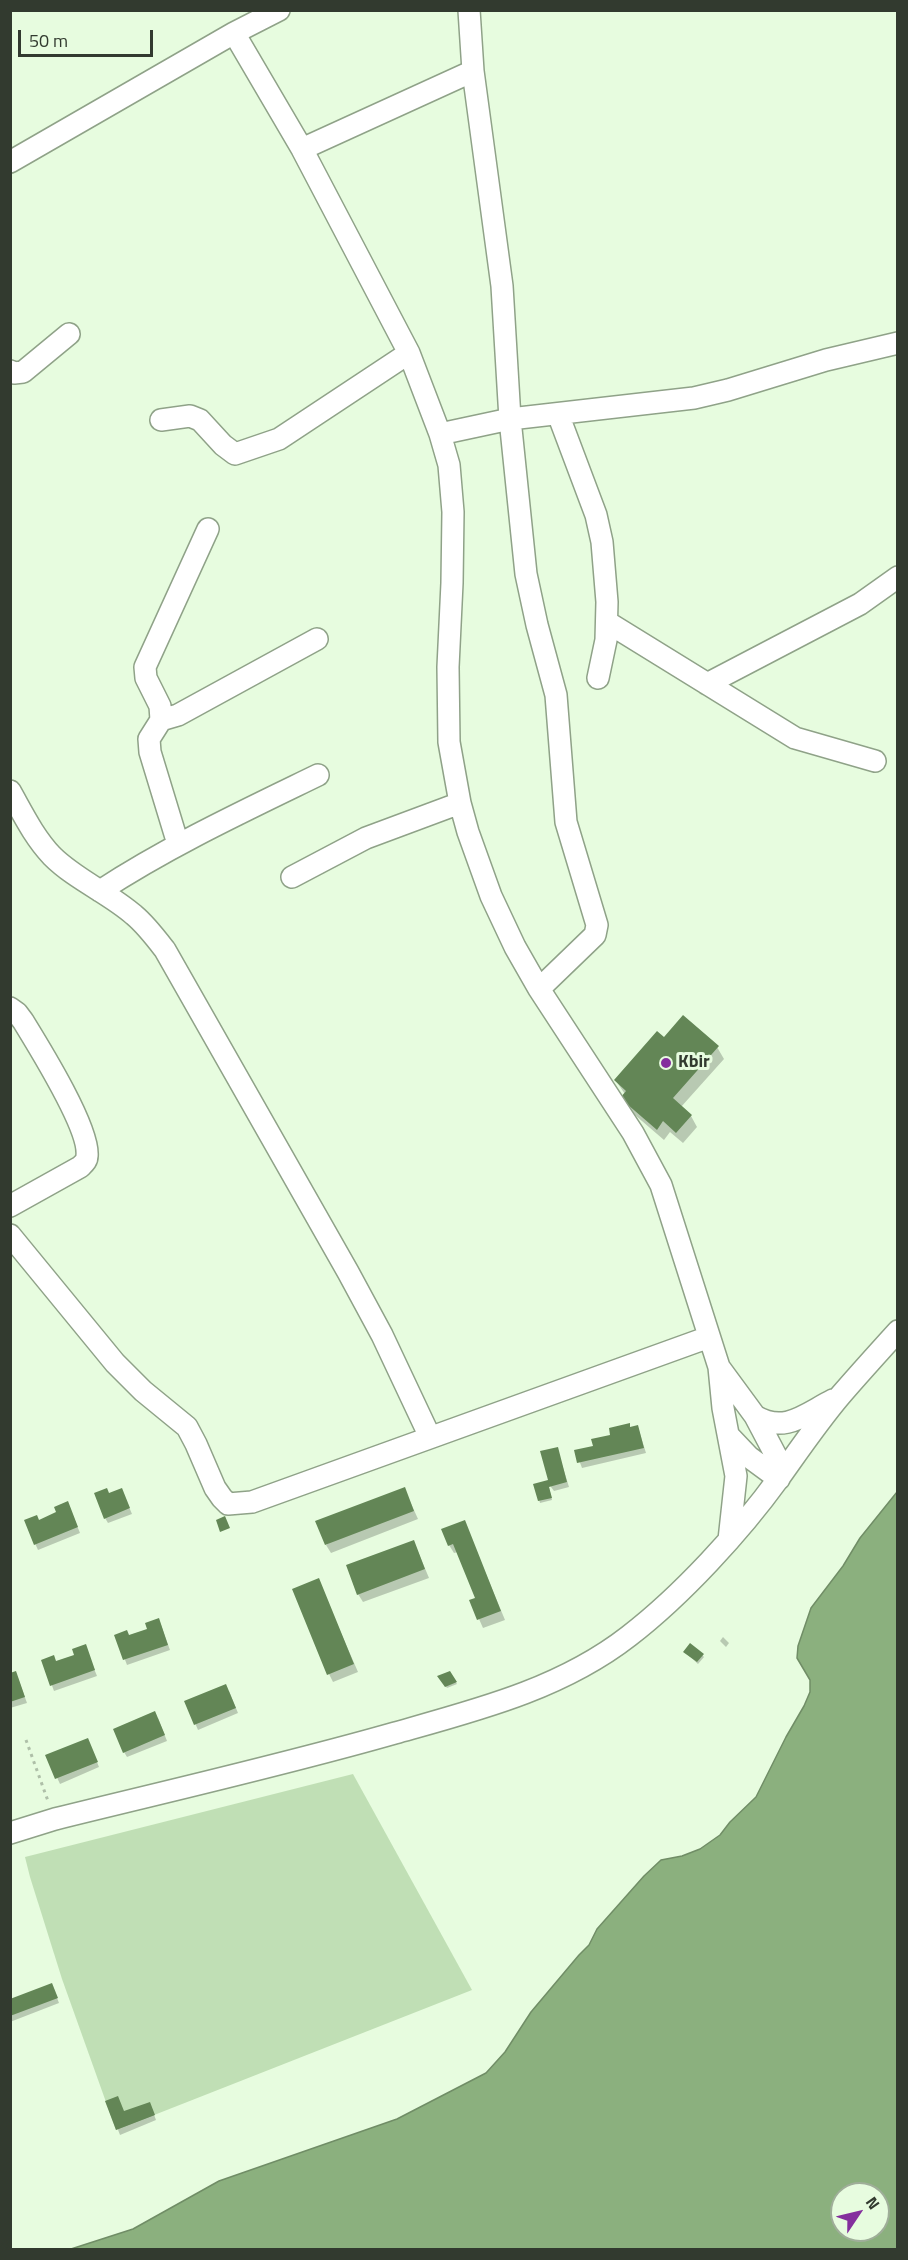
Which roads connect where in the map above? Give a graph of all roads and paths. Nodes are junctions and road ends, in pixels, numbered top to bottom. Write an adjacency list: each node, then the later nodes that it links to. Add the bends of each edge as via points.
1 (469, 10): 4 (street)
2 (266, 13): 3 (street)
3 (234, 33): 5 (street); 6 (street)
4 (473, 71): 5 (street); 12 (street, via 502,286)
5 (302, 149): 9 (street)
6 (10, 162)
7 (69, 334): 10 (street, via 23,372)
8 (897, 343): 11 (street, via 694,398)
9 (409, 353): 13 (street, via 279,439 235,454 200,420 190,416); 14 (street)
10 (10, 371)
11 (558, 414): 12 (street); 17 (street, via 596,515 606,575)
12 (510, 419): 14 (street); 29 (street, via 526,573 556,695 566,822 597,926 595,935)
13 (161, 420)
14 (440, 434): 25 (street, via 449,465 453,512 449,742)
15 (208, 529): 21 (street, via 145,667 146,678 160,706)
16 (897, 577): 20 (street, via 860,604)
17 (607, 622): 19 (street); 20 (street)
18 (317, 639): 21 (street, via 178,715)
19 (598, 678)
20 (706, 684): 22 (street, via 795,738)
21 (161, 720): 26 (street, via 149,739 150,752)
22 (875, 761)
23 (318, 775): 26 (street)
24 (10, 791): 28 (street, via 39,842)
25 (460, 803): 27 (street, via 366,838); 29 (street, via 491,896)
26 (178, 844): 28 (street)
27 (292, 877)
28 (99, 891): 38 (street, via 134,914 165,950 348,1272)
29 (539, 989): 34 (street, via 633,1134 661,1185)
30 (10, 1008): 31 (street, via 23,1022 60,1086 83,1132 87,1156 80,1167)
31 (10, 1206)
32 (10, 1235): 38 (street, via 115,1363 187,1427 215,1488 228,1504 252,1502)
33 (897, 1331): 36 (street)
34 (709, 1337): 35 (street); 38 (street)
35 (718, 1367): 37 (street); 39 (street)
36 (839, 1397): 37 (street, via 785,1424); 40 (street)
37 (755, 1416): 40 (street)
38 (430, 1437)
39 (729, 1437): 40 (street, via 749,1457); 41 (street, via 736,1476)
40 (781, 1475): 41 (street)
41 (729, 1540): 43 (street, via 635,1631 580,1670 555,1681 451,1718 349,1747)
42 (26, 1740): 43 (path)
43 (55, 1820): 44 (street)
44 (10, 1833)

